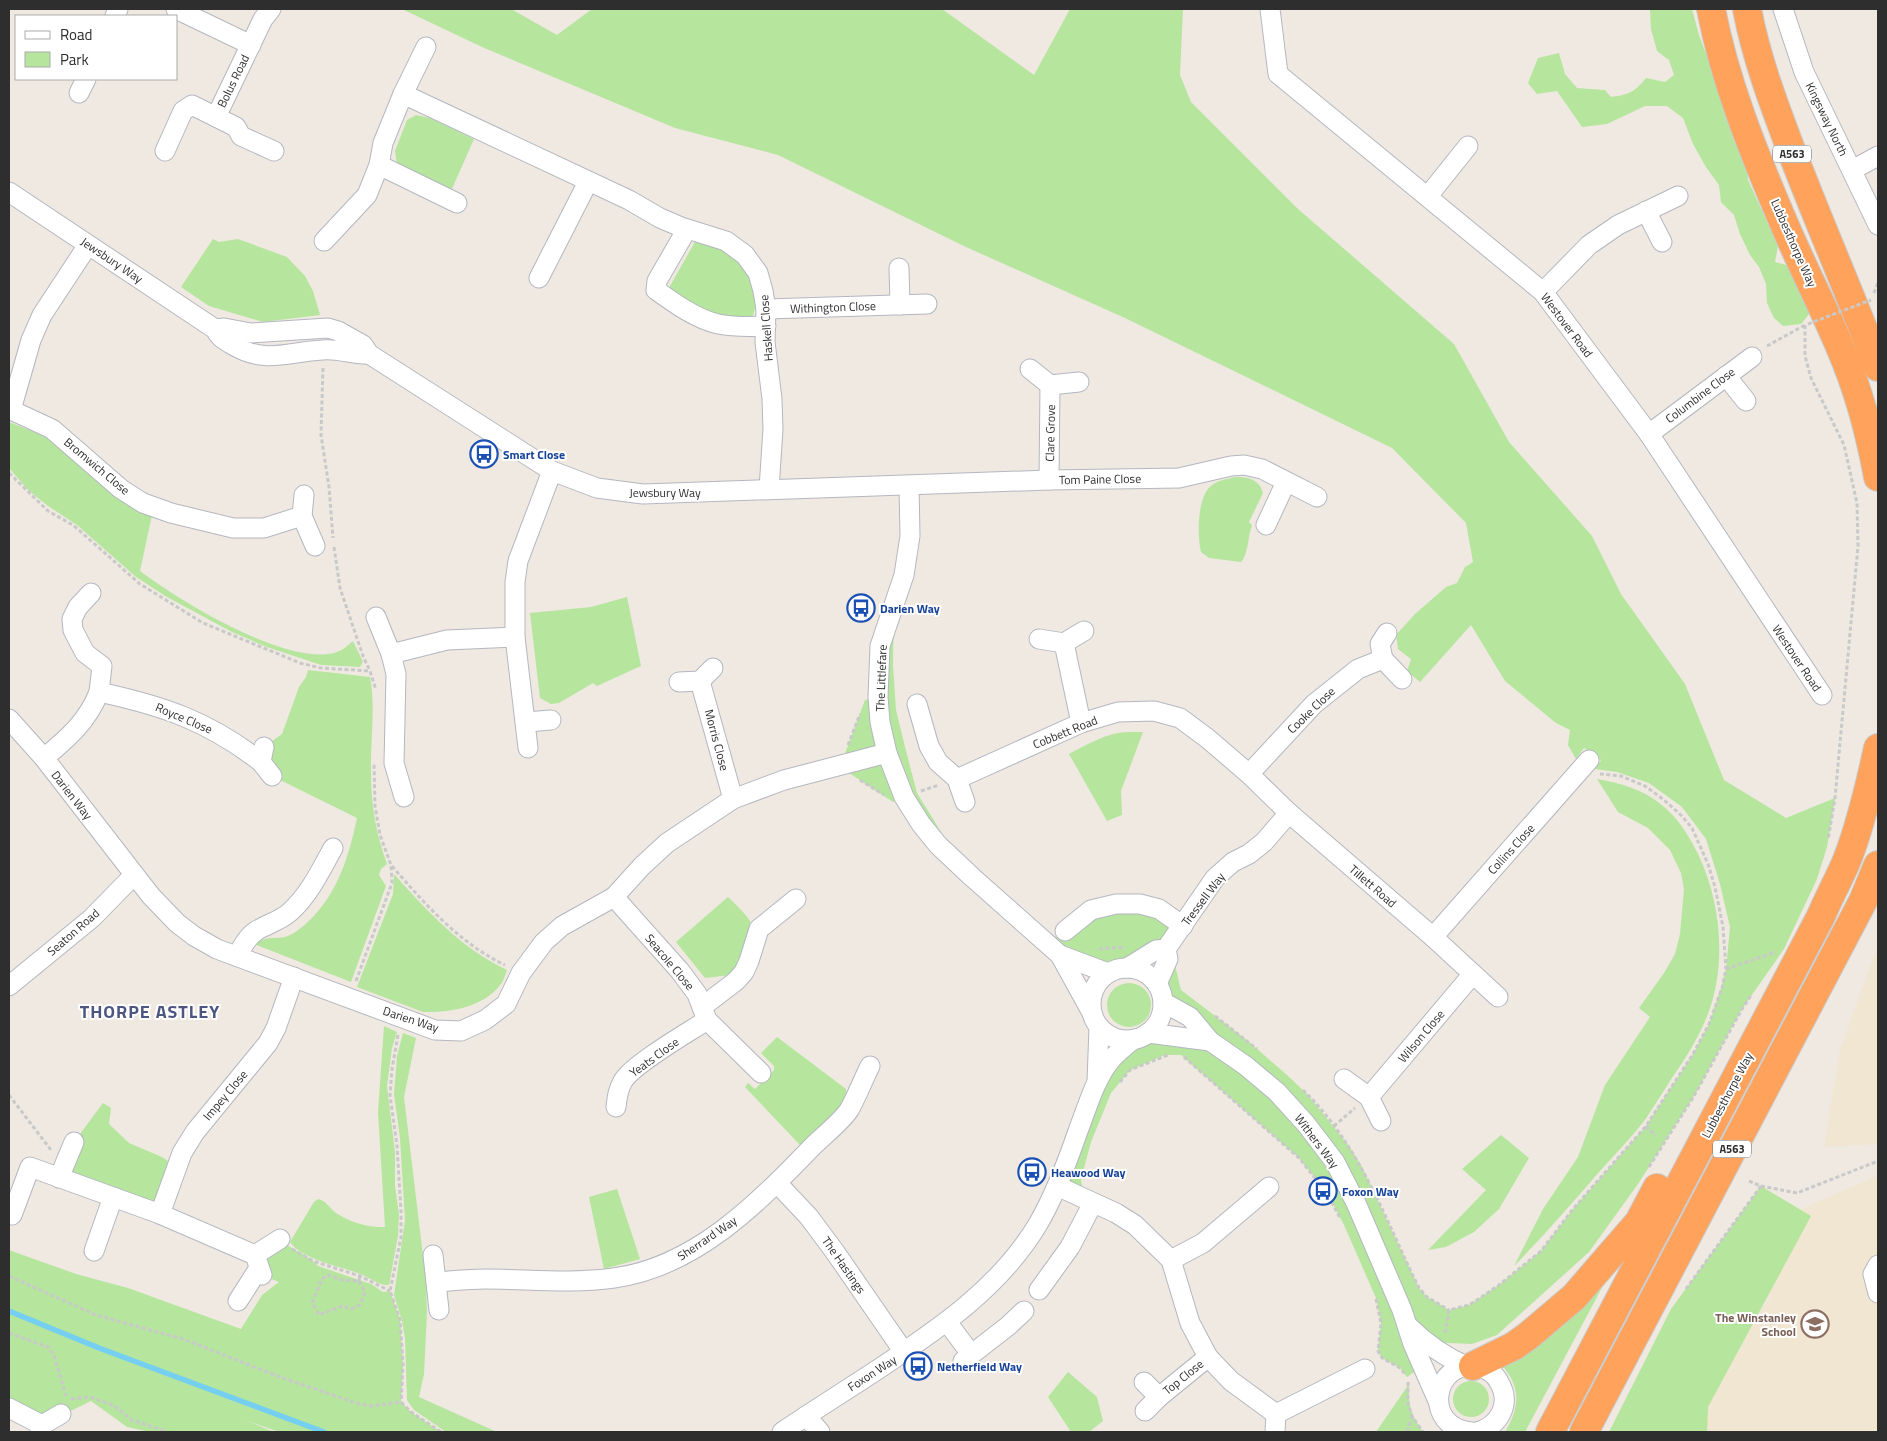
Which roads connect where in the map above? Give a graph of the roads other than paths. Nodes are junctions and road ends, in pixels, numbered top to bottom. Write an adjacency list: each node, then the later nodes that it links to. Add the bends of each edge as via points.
1 (176, 9): 7 (street, Bolus Road)
2 (1270, 9): 19 (street, Westover Road, via 1278,74)
3 (1711, 9): 46 (highway, Lubbesthorpe Way / A563, via 1728,82 1782,220 1841,348 1869,435)
4 (1747, 9): 37 (highway, A563, via 1767,88)
5 (1783, 9): 16 (street, Kingsway North, via 1804,72)
6 (267, 14): 7 (street, Bolus Road)
7 (251, 44): 10 (street, Bolus Road)
8 (426, 47): 9 (street)
9 (403, 94): 15 (street); 17 (street, Haskell Close)
10 (216, 117): 12 (street, Bolus Road, via 192,105 184,112); 13 (street, Bolus Road, via 236,127 241,136)
11 (1468, 146): 19 (street)
12 (165, 151)
13 (274, 151)
14 (1878, 156): 16 (street)
15 (379, 165): 21 (street); 25 (street, via 367,195)
16 (1852, 170): 23 (street, Kingsway North)
17 (588, 182): 24 (street, Haskell Close); 29 (street)
18 (9, 192): 27 (street, Jewsbury Way)
19 (1428, 196): 30 (street, Westover Road)
20 (1678, 196): 22 (street)
21 (457, 202)
22 (1646, 212): 26 (street); 30 (street, via 1618,225 1590,245)
23 (1878, 225)
24 (687, 228): 33 (street, Haskell Close, via 726,241 745,254 758,273); 33 (street, Withington Close, via 657,281 656,290 717,324 740,327)
25 (324, 241)
26 (1662, 242)
27 (88, 244): 34 (street, Jewsbury Way); 43 (street, Bromwich Close, via 42,315)
28 (899, 268): 32 (street)
29 (537, 282)
30 (1543, 292): 44 (street, Westover Road)
31 (927, 304): 32 (street, Withington Close)
32 (900, 305): 33 (street, Withington Close)
33 (766, 317): 50 (street, Haskell Close, via 773,429)
34 (215, 329): 35 (street, Jewsbury Way, via 251,333 328,328 363,345); 35 (street, Jewsbury Way, via 218,336 235,346 263,357 323,349)
35 (369, 354): 45 (street, Jewsbury Way)
36 (1752, 357): 39 (street, Columbine Close)
37 (1878, 367)
38 (1030, 369): 41 (street)
39 (1726, 376): 42 (street); 44 (street, Columbine Close)
40 (1079, 382): 41 (street)
41 (1050, 385): 47 (street, Clare Grove)
42 (1746, 401)
43 (10, 410): 53 (street, Bromwich Close, via 52,429 121,489 143,503 233,528 264,528)
44 (1649, 434): 68 (street, Westover Road)
45 (552, 471): 50 (street, Jewsbury Way, via 597,488 643,494); 60 (street, via 518,561)
46 (1878, 477)
47 (1049, 480): 48 (street, Tom Paine Close, via 1179,478 1244,465 1262,469); 49 (street, Tom Paine Close)
48 (1286, 482): 52 (street, Tom Paine Close); 54 (street)
49 (909, 486): 50 (street, Jewsbury Way); 76 (street, The Littlefare, via 910,536 904,575 880,646 878,697)
50 (769, 489)
51 (304, 496): 53 (street)
52 (1317, 497)
53 (302, 516): 55 (street)
54 (1266, 525)
55 (315, 546)
56 (91, 592): 67 (street, via 72,619 73,630 85,653 102,666)
57 (376, 617): 63 (street)
58 (1084, 631): 62 (street)
59 (1387, 632): 64 (street, via 1380,644)
60 (515, 637): 63 (street, via 447,640); 72 (street)
61 (1038, 639): 62 (street)
62 (1064, 643): 73 (street)
63 (391, 654): 82 (street, via 396,674 394,763)
64 (1383, 659): 65 (street); 80 (street, Cooke Close, via 1358,669 1314,704)
65 (1402, 679)
66 (679, 682): 83 (street, Morris Close, via 707,674)
67 (99, 692): 77 (street, via 81,723); 78 (street, Royce Close, via 142,701 187,717)
68 (1822, 695)
69 (918, 704): 81 (street, via 929,746 938,762)
70 (9, 720): 77 (street, Darien Way)
71 (552, 720): 72 (street)
72 (526, 722): 74 (street)
73 (1081, 723): 80 (street, Cobbett Road, via 1118,712 1154,711 1180,718); 81 (street, Cobbett Road)
74 (528, 748)
75 (1878, 748): 102 (highway, Lubbesthorpe Way / A563, via 1847,859 1821,916)
76 (887, 753): 83 (street, Darien Way, via 784,780); 95 (street, The Littlefare, via 904,797 938,845)
77 (44, 758): 88 (street, Darien Way)
78 (266, 762)
79 (1585, 765): 93 (street, Collins Close)
80 (1249, 774): 85 (street, Tillett Road)
81 (956, 779): 84 (street)
82 (404, 797)
83 (733, 799): 89 (street, Darien Way, via 667,843)
84 (965, 802)
85 (1289, 813): 91 (street, Tressell Way, via 1264,842 1233,862 1216,878); 93 (street, Tillett Road)
86 (333, 848): 96 (street, via 316,881 297,905 280,919 255,932)
87 (1878, 864): 159 (highway, A563, via 1863,900)
88 (134, 875): 96 (street, Darien Way, via 177,923); 101 (street, Seaton Road, via 92,918)
89 (614, 897): 100 (street, Darien Way, via 562,926 544,942 521,973 506,1004 485,1020 461,1031 435,1030); 105 (street, Seacole Close, via 680,971 697,994)
90 (796, 899): 105 (street, Yeats Close, via 759,930 744,972)
91 (1182, 926): 92 (street, via 1159,909 1124,904 1091,910); 94 (street, Tressell Way)
92 (1065, 931)
93 (1433, 937): 99 (street, Tillett Road)
94 (1166, 949): 97 (street, via 1156,950); 103 (street, Tressell Way, via 1168,959)
95 (1060, 955): 98 (street, The Littlefare); 106 (street, The Littlefare)
96 (237, 956): 100 (street, Darien Way)
97 (1127, 968): 98 (street); 103 (street, via 1149,976)
98 (1108, 973): 106 (street, via 1094,990 1091,1005)
99 (1472, 975): 104 (street, Tillett Road); 113 (street, Wilson Close)
100 (294, 978): 123 (street, Impey Close, via 268,1043 182,1153)
101 (9, 986)
102 (1768, 992): 141 (highway, via 1639,1222 1574,1297 1514,1346); 158 (highway, Lubbesthorpe Way / A563)
103 (1160, 993): 107 (street, via 1157,1024); 108 (street, Withers Way, via 1190,1017)
104 (1498, 997)
105 (705, 1013): 110 (street, Seacole Close); 114 (street, Yeats Close, via 624,1080)
106 (1096, 1020): 107 (street, via 1115,1038); 112 (street, Foxon Way)
107 (1141, 1036): 108 (street, Withers Way, via 1182,1046); 112 (street, Foxon Way, via 1109,1063)
108 (1210, 1041): 138 (street, Withers Way, via 1276,1092 1335,1162 1356,1202)
109 (870, 1066): 118 (street, Sherrard Way, via 848,1112)
110 (761, 1073)
111 (1344, 1079): 113 (street)
112 (1097, 1083): 119 (street, Foxon Way)
113 (1369, 1097): 115 (street)
114 (616, 1107)
115 (1381, 1121)
116 (74, 1142): 117 (street)
117 (62, 1172): 121 (street); 124 (street, via 30,1167)
118 (777, 1183): 131 (street, Sherrard Way, via 704,1243 676,1260 644,1272 578,1282 485,1279); 139 (street, The Hastings, via 809,1217)
119 (1057, 1186): 122 (street); 137 (street, Foxon Way, via 1021,1249 974,1300)
120 (1269, 1187): 128 (street, via 1203,1243)
121 (113, 1197): 123 (street); 126 (street)
122 (1093, 1203): 128 (street, via 1135,1225); 132 (street, via 1070,1247)
123 (160, 1214): 130 (street)
124 (12, 1215)
125 (280, 1239): 130 (street)
126 (94, 1251)
127 (433, 1255): 131 (street)
128 (1171, 1260): 140 (street, via 1190,1323)
129 (1878, 1265): 133 (street, via 1873,1274)
130 (259, 1266): 134 (street)
131 (436, 1282): 135 (street)
132 (1039, 1290)
133 (1878, 1293)
134 (238, 1300)
135 (439, 1310)
136 (1024, 1310): 137 (street, via 967,1357)
137 (947, 1322): 139 (street, Foxon Way)
138 (1408, 1326): 141 (street, Withers Way, via 1439,1352); 145 (street, Withers Way)
139 (904, 1352): 149 (street, Foxon Way)
140 (1208, 1357): 144 (street, Top Close); 150 (street)
141 (1470, 1366): 145 (street, via 1451,1373 1439,1390); 153 (street, Withers Way, via 1490,1372 1503,1388 1503,1409)
142 (1366, 1369): 150 (street)
143 (1144, 1382): 144 (street, Top Close)
144 (1159, 1397): 147 (street, Top Close)
145 (1438, 1401): 151 (street, Withers Way)
146 (9, 1408): 152 (street)
147 (1145, 1411)
148 (61, 1414): 152 (street)
149 (806, 1416): 154 (street, Foxon Way); 155 (street)
150 (1276, 1423)
151 (1447, 1426): 156 (street)
152 (41, 1428)
153 (1494, 1428): 157 (street)
154 (782, 1432)
155 (820, 1432)
156 (1472, 1432)
157 (1477, 1432)
158 (1550, 1432)
159 (1584, 1432)

